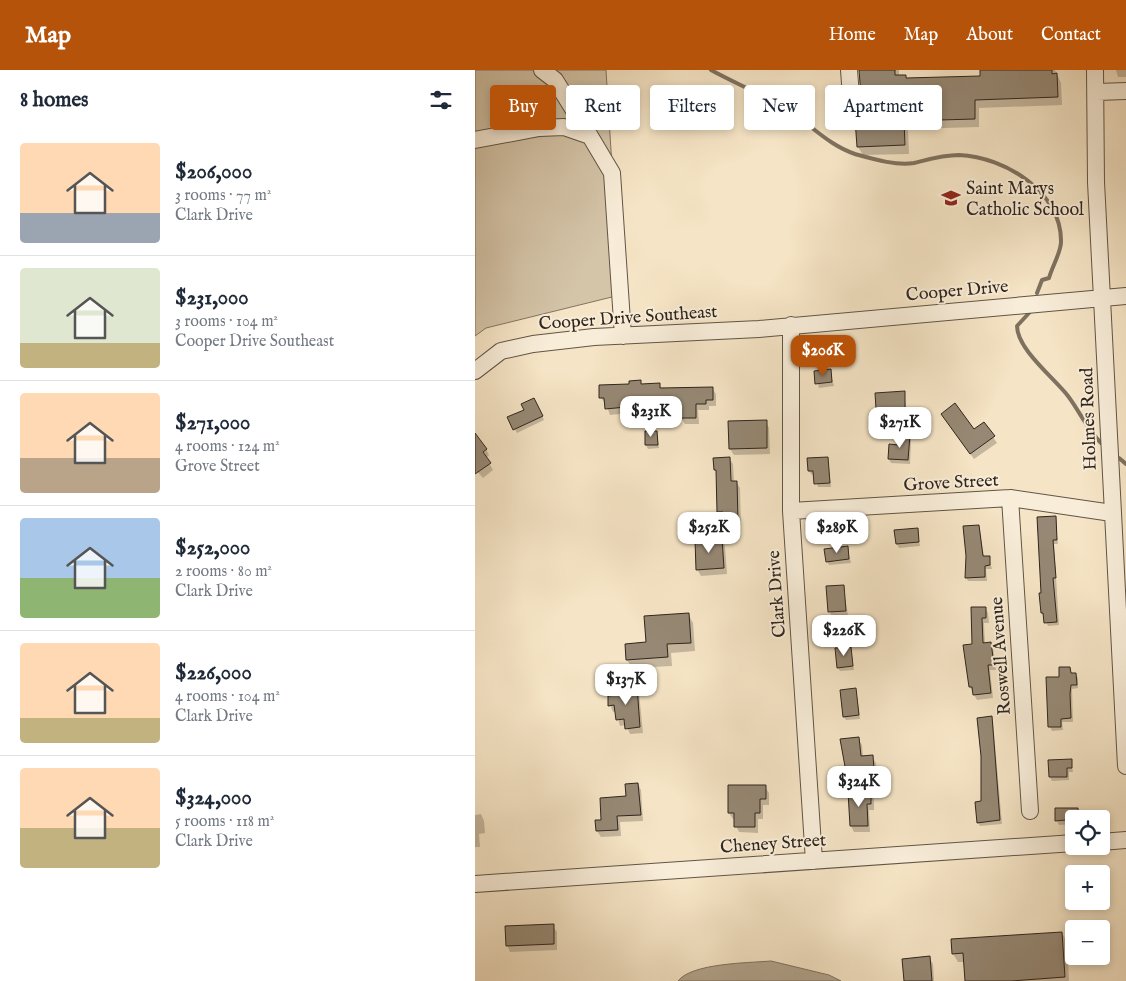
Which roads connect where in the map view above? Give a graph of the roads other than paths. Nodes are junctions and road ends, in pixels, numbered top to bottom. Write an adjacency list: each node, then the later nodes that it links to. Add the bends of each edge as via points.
1 (542, 70): 7 (street, via 555,80)
2 (849, 70): 4 (street)
3 (1095, 70): 6 (street, Holmes Road)
4 (850, 85)
5 (1126, 91): 6 (street)
6 (1097, 92): 9 (street, Holmes Road, via 1096,182)
7 (590, 136): 8 (street, via 556,127); 12 (street, via 612,173)
8 (475, 140)
9 (1103, 296): 10 (street, Cooper Drive); 11 (street, Cooper Drive); 16 (street, Holmes Road)
10 (1126, 296)
11 (791, 325): 12 (street, Cooper Drive Southeast); 15 (street, Clark Drive)
12 (623, 336): 13 (street, Cooper Drive Southeast, via 501,350)
13 (475, 371)
14 (1010, 498): 15 (street, Grove Street); 16 (street, Grove Street); 18 (street, Roswell Avenue)
15 (791, 511): 22 (street, Clark Drive)
16 (1112, 513): 17 (street, Holmes Road)
17 (1126, 766)
18 (1030, 810)
19 (1126, 840): 20 (street)
20 (1110, 841)
21 (1065, 844): 22 (street, Cheney Street)
22 (814, 861): 23 (street, Cheney Street)
23 (475, 884)

